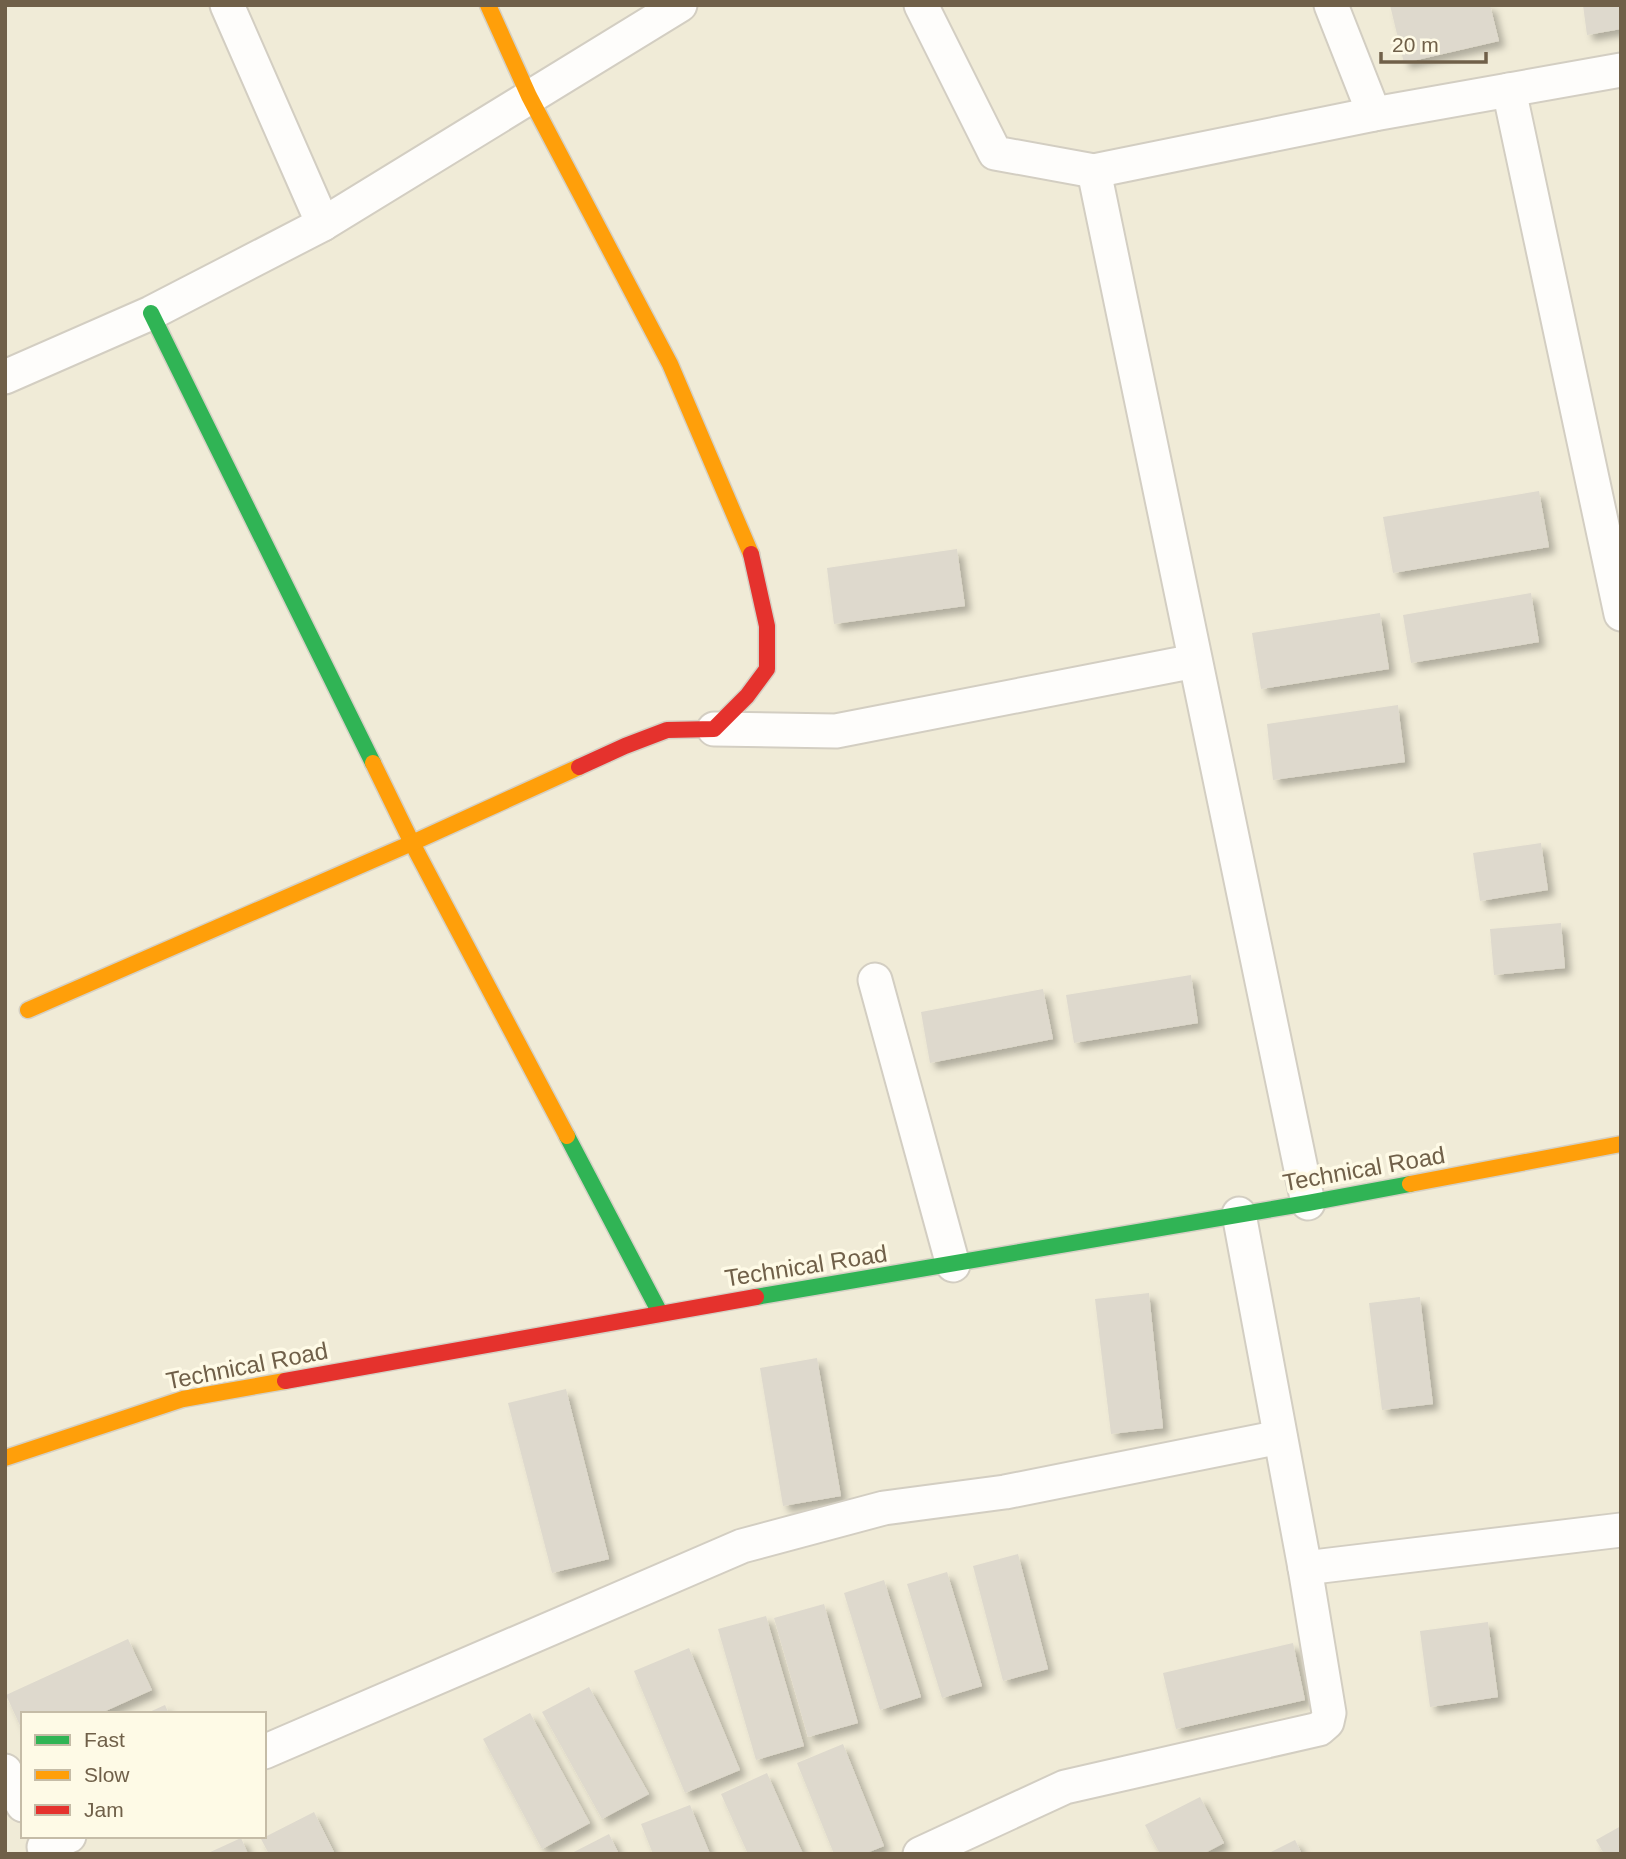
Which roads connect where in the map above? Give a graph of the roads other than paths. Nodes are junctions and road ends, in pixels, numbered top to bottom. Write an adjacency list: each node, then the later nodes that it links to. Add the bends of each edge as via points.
1 (227, 5): 11 (street)
2 (488, 5): 8 (street)
3 (680, 5): 8 (street)
4 (921, 5): 10 (street, via 996,153)
5 (1331, 5): 9 (street)
6 (1621, 70): 7 (street)
7 (1509, 90): 9 (street); 14 (street)
8 (530, 96): 11 (street); 16 (street, via 670,364 752,555 767,626 767,669)
9 (1374, 114): 10 (street)
10 (1094, 171): 15 (street)
11 (323, 224): 12 (street)
12 (151, 313): 13 (street); 17 (street)
13 (5, 377)
14 (1621, 614)
15 (1195, 661): 16 (street, via 836,731); 21 (street)
16 (714, 729): 17 (street, via 667,730)
17 (412, 843): 19 (street); 24 (street)
18 (875, 979): 23 (street)
19 (28, 1010)
20 (1621, 1144): 21 (street, Technical Road)
21 (1308, 1203): 22 (street, Technical Road)
22 (1239, 1214): 23 (street, Technical Road); 25 (street)
23 (953, 1265): 24 (street, Technical Road)
24 (660, 1313): 26 (street, Technical Road, via 183,1399)
25 (1280, 1437): 28 (street); 29 (street, via 1005,1492 884,1508 742,1546)
26 (5, 1458)
27 (1621, 1530): 28 (street)
28 (1305, 1567): 32 (street, via 1329,1713 1319,1729 1065,1787)
29 (266, 1751)
30 (5, 1771): 31 (street)
31 (21, 1801)
32 (920, 1854)

